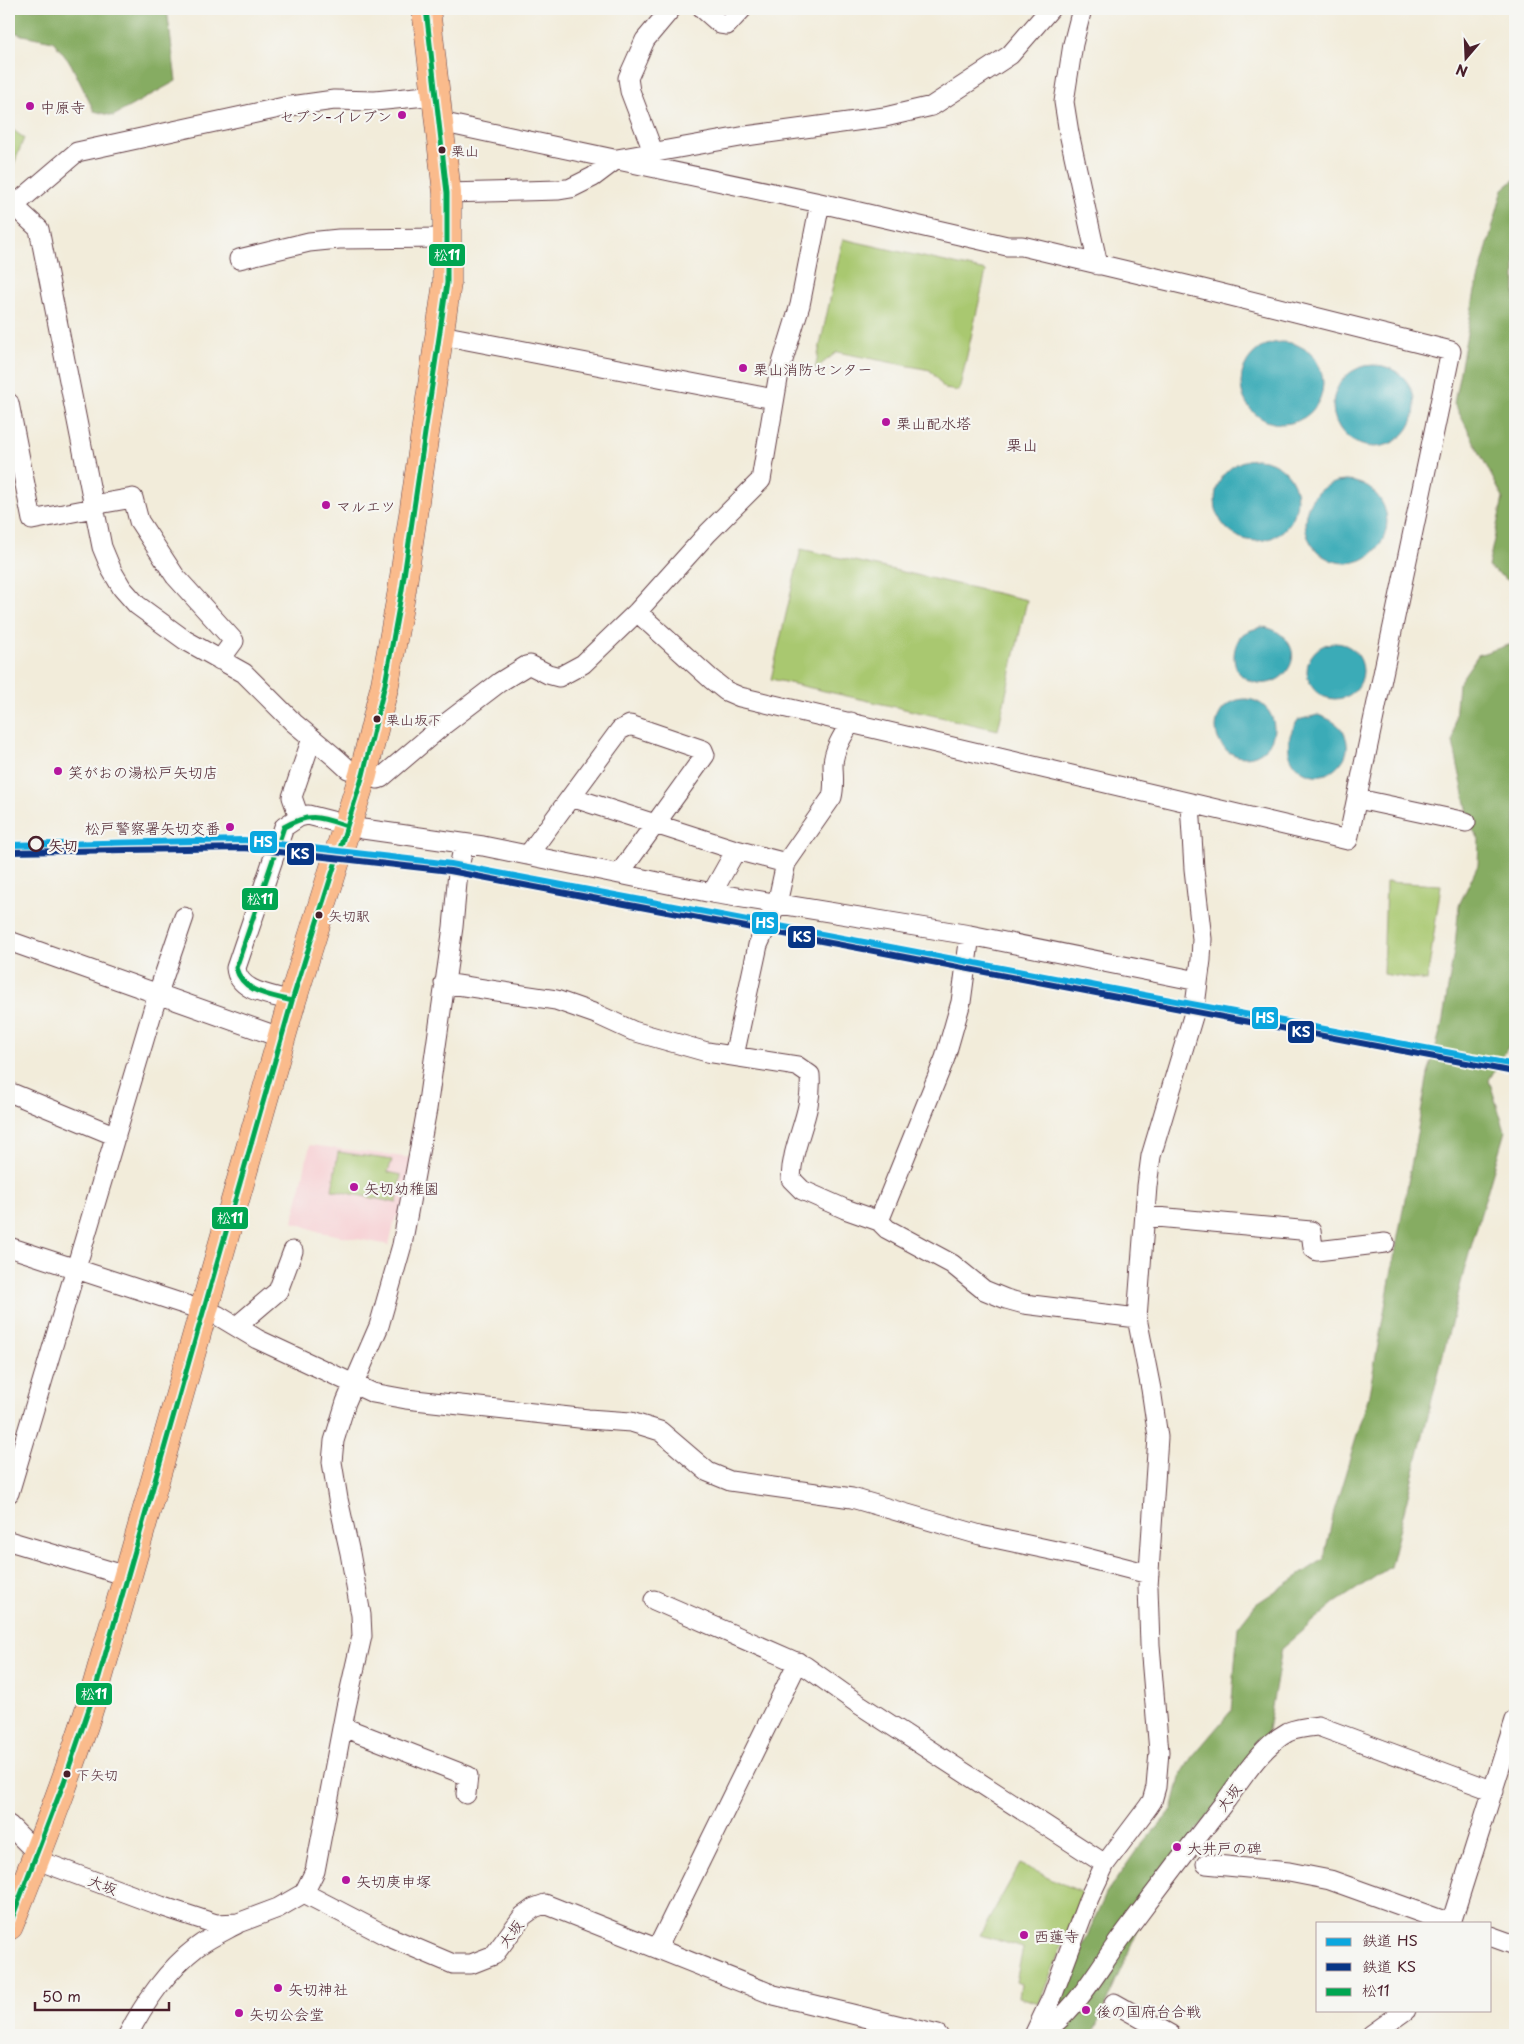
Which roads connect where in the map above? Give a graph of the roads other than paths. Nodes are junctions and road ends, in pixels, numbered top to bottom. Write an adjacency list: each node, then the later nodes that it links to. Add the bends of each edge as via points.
1 (426, 9): 7 (main road)
2 (670, 9): 9 (street, via 645,40 628,78)
3 (703, 9): 4 (street, via 720,24 727,25)
4 (742, 9)
5 (1050, 9): 9 (street, via 1010,55 932,106 885,117 746,136)
6 (1082, 9): 16 (street, via 1064,102)
7 (437, 95): 8 (main road); 13 (street, via 375,101 334,100 284,107 77,152)
8 (440, 122): 10 (street); 11 (main road)
9 (654, 154): 10 (street)
10 (617, 159): 11 (street, via 572,188); 12 (street)
11 (448, 194): 14 (main road)
12 (820, 203): 16 (street); 18 (street, via 800,305)
13 (11, 208): 20 (street, via 39,229)
14 (449, 238): 15 (street, via 339,238); 17 (main road)
15 (239, 259)
16 (1098, 265): 27 (street, via 1451,351 1382,670)
17 (440, 335): 18 (street); 25 (main road, via 385,684)
18 (774, 400): 21 (street, via 761,480)
19 (9, 403): 20 (street, via 32,520)
20 (94, 506): 22 (street, via 102,547 122,588 158,622); 22 (street, via 133,498 139,521 175,576 234,640)
21 (637, 612): 23 (street, via 726,691 740,698); 25 (street, via 583,664 565,675 559,677 526,666 441,727 381,778)
22 (220, 660): 24 (street, via 244,673)
23 (851, 722): 28 (street); 36 (street, via 839,742 833,762 832,797)
24 (312, 738): 25 (street, via 348,769); 29 (street, via 292,797)
25 (363, 774): 32 (main road)
26 (572, 797): 31 (street); 31 (street, via 620,730 630,725 703,750 705,755); 35 (street)
27 (1358, 799): 28 (street, via 1348,840); 30 (street)
28 (1190, 803): 43 (street, via 1202,939)
29 (299, 817): 32 (street, via 308,815); 46 (street, via 284,826 236,968 242,984)
30 (1466, 822)
31 (654, 824): 34 (street); 37 (street)
32 (347, 826): 33 (street); 46 (main road)
33 (464, 844): 35 (street); 44 (street)
34 (736, 850): 36 (street); 38 (street)
35 (528, 855): 37 (street)
36 (786, 863): 39 (street)
37 (619, 874): 38 (street)
38 (712, 893): 39 (street)
39 (777, 904): 41 (street); 48 (street, via 758,945)
40 (184, 917): 45 (street)
41 (970, 935): 43 (street); 52 (street, via 961,1002 945,1058)
42 (9, 941): 45 (street)
43 (1198, 981): 51 (street, via 1194,1014 1151,1156)
44 (444, 983): 48 (street, via 556,1000 633,1031 721,1056); 60 (street, via 427,1109 402,1245 379,1326)
45 (158, 993): 47 (street); 50 (street)
46 (292, 1002): 47 (main road)
47 (282, 1038): 57 (main road)
48 (734, 1056): 52 (street, via 798,1066 810,1075 810,1106 792,1160 791,1179 802,1190)
49 (9, 1092): 50 (street)
50 (116, 1136): 56 (street)
51 (1146, 1216): 53 (street, via 1312,1231 1313,1248 1317,1251); 58 (street)
52 (879, 1220): 58 (street, via 886,1229 952,1264 984,1290 1006,1300)
53 (1385, 1243)
54 (9, 1247): 56 (street)
55 (293, 1251): 59 (street, via 278,1290)
56 (75, 1269): 57 (street); 61 (street)
57 (204, 1310): 59 (street); 64 (main road)
58 (1138, 1318): 63 (street, via 1158,1437)
59 (237, 1326): 60 (street, via 257,1339)
60 (354, 1384): 63 (street, via 373,1393 406,1399 631,1422 660,1431 708,1472 730,1481 852,1498 980,1535); 68 (street, via 337,1428 332,1462 361,1614 362,1636)
61 (9, 1493)
62 (9, 1541): 64 (street)
63 (1149, 1574): 73 (street, via 1150,1645 1159,1752 1156,1787 1148,1808)
64 (127, 1576): 72 (main road, via 76,1752)
65 (654, 1600): 66 (street)
66 (798, 1662): 73 (street, via 857,1704); 82 (street)
67 (1515, 1720): 69 (street)
68 (343, 1727): 70 (street, via 468,1776); 75 (street, via 315,1871)
69 (1494, 1790): 77 (street); 88 (street, 大坂, via 1318,1726 1288,1732 1264,1752 1234,1789 1071,2009)
70 (466, 1794)
71 (9, 1825): 72 (street, 大坂)
72 (38, 1854): 78 (street, 大坂, via 48,1864 160,1906 216,1924); 79 (main road)
73 (1105, 1864): 87 (street)
74 (1206, 1864): 76 (street, via 1289,1872 1330,1880)
75 (304, 1893): 78 (street, 大坂, via 278,1908); 82 (street, 大坂, via 387,1936 453,1964 471,1964 494,1954 523,1916 545,1904)
76 (1447, 1922)
77 (1450, 1922)
78 (238, 1923): 85 (street, via 196,1947 160,1983)
79 (9, 1926)
80 (1492, 1937): 81 (street)
81 (1515, 1945)
82 (658, 1947): 86 (street, 大坂, via 774,1995)
83 (1114, 2003): 89 (street)
84 (1403, 2012): 90 (street)
85 (128, 2035)
86 (938, 2035)
87 (1034, 2035)
88 (1039, 2035)
89 (1171, 2035)
90 (1371, 2035)

